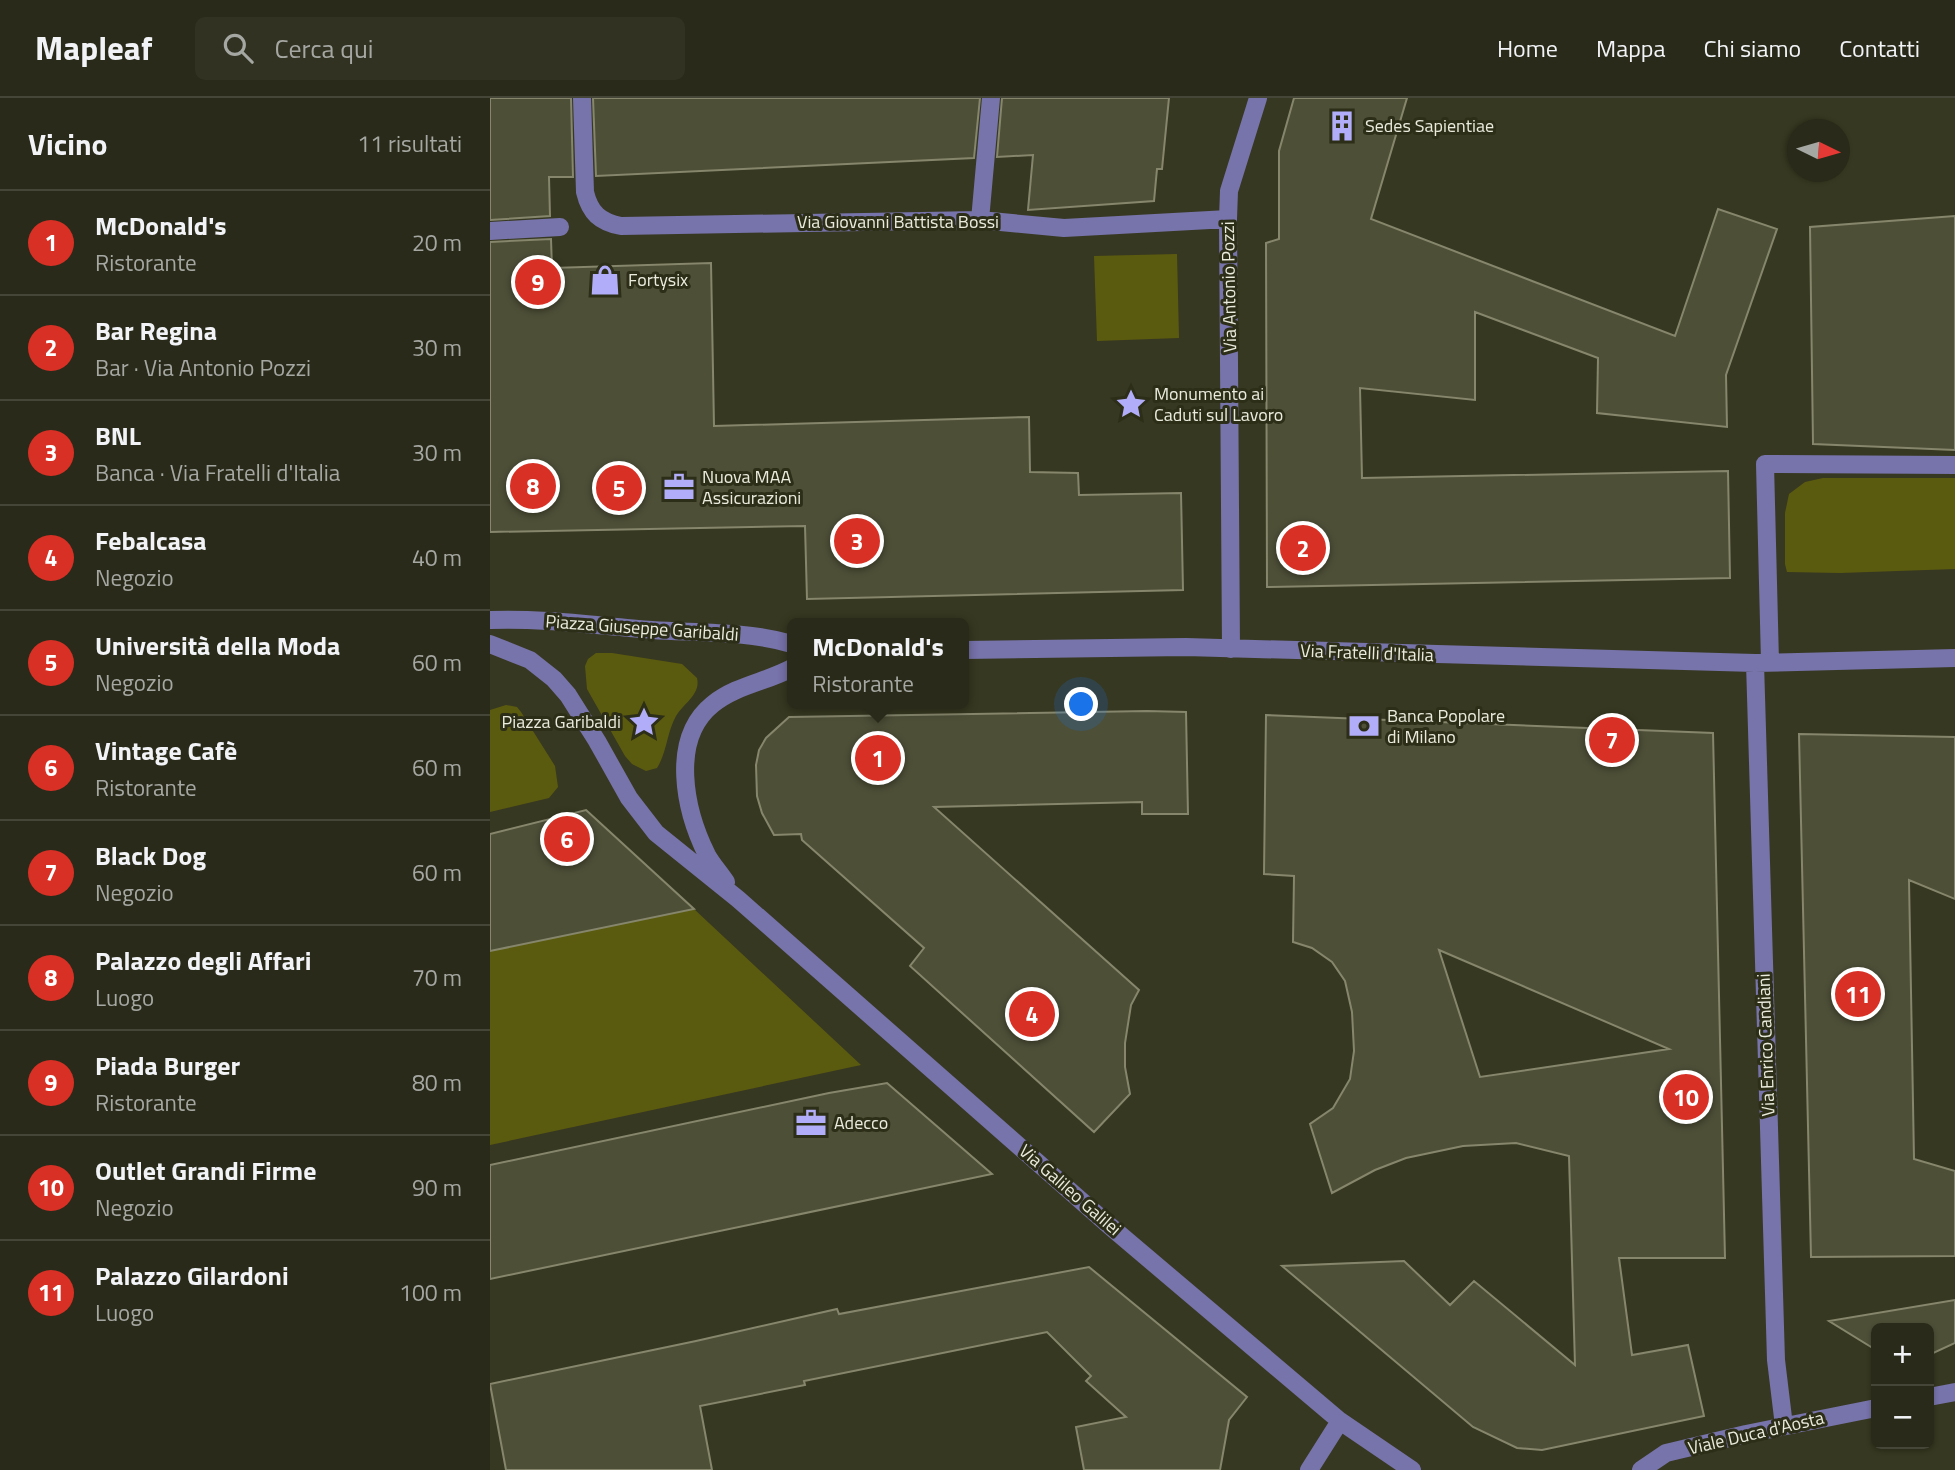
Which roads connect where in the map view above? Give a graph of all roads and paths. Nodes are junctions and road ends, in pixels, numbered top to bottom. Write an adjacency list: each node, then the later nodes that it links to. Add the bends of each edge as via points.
1 (582, 98): 5 (street, Via Giovanni Battista Bossi, via 585,192 595,215 606,223)
2 (991, 98): 5 (street)
3 (1258, 98): 4 (street, Via Antonio Pozzi, via 1229,191)
4 (1228, 219): 5 (street, Via Giovanni Battista Bossi, via 1064,228); 12 (street, Via Antonio Pozzi)
5 (980, 220)
6 (559, 227): 7 (street)
7 (490, 230)
8 (1955, 465): 15 (street, via 1765,464)
9 (490, 620): 10 (street, Piazza Giuseppe Garibaldi, via 575,621)
10 (787, 643)
11 (490, 644): 17 (street, via 530,660 554,679 641,815)
12 (1231, 649): 13 (street, Via Fratelli d'Italia); 15 (street, Via Fratelli d'Italia)
13 (969, 650)
14 (1955, 658): 15 (street, Via Fratelli d'Italia)
15 (1762, 663): 22 (street, Via Enrico Candiani, via 1776,1360)
16 (787, 670): 17 (street, via 714,704 691,733 687,799 708,856)
17 (738, 899): 21 (street, Via Galileo Galilei)
18 (1955, 1392): 19 (street)
19 (1934, 1396)
20 (1871, 1409): 22 (street, Viale Duca d'Aosta)
21 (1340, 1421): 23 (street); 24 (street, Via Galileo Galilei)
22 (1784, 1426): 25 (street, Viale Duca d'Aosta, via 1666,1453)
23 (1310, 1470)
24 (1412, 1470)
25 (1641, 1470)

